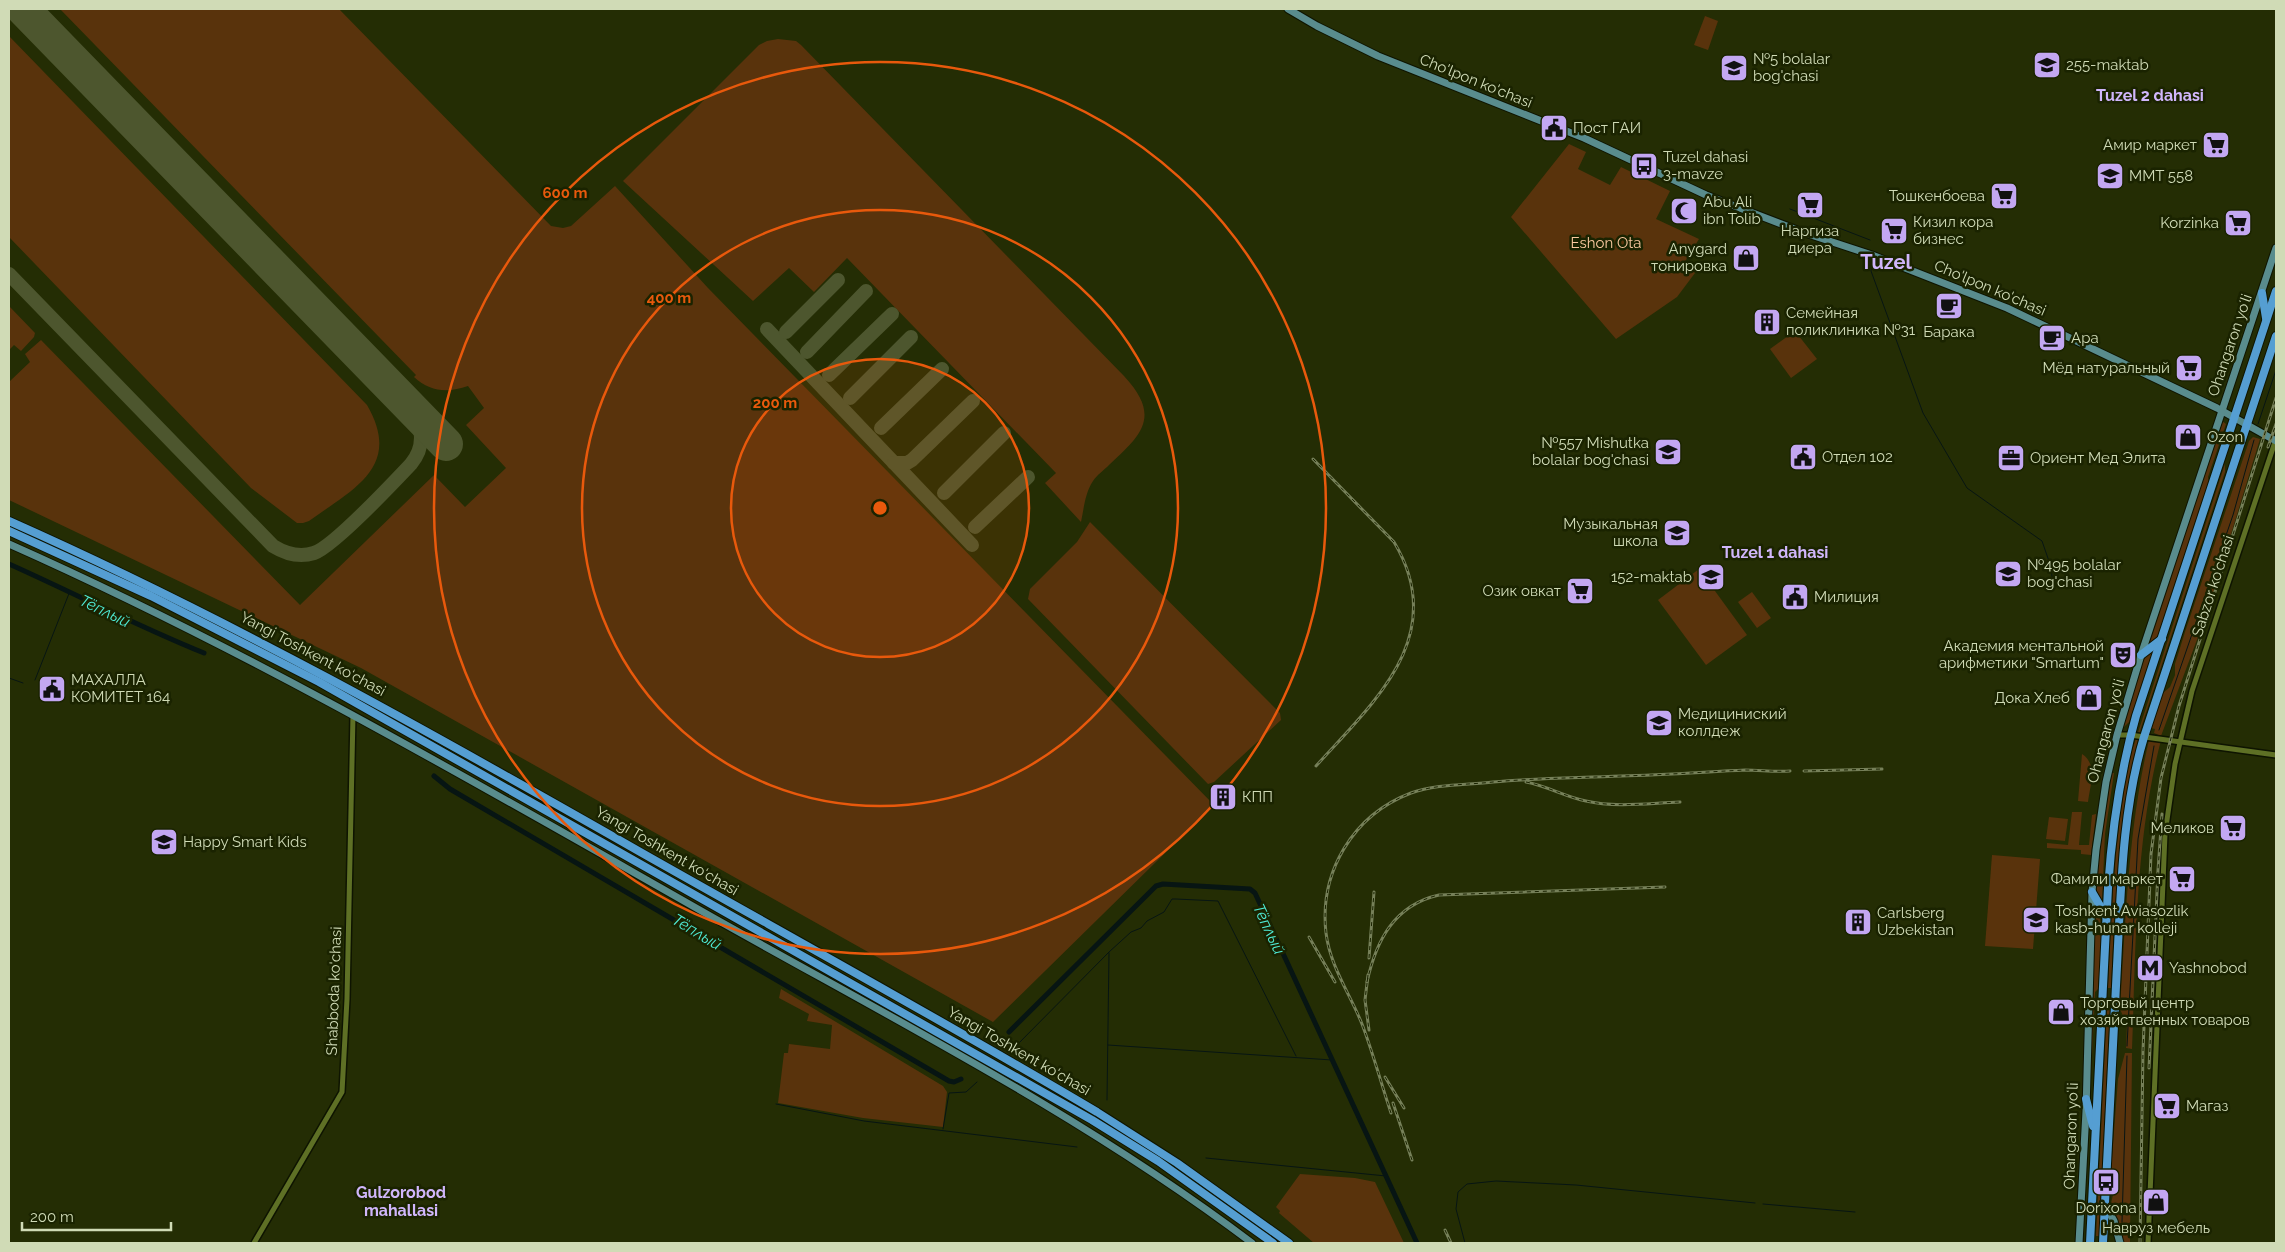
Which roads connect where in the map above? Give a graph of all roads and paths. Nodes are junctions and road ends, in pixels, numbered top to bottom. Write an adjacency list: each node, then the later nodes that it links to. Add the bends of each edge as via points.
1 (1288, 9): 7 (main road, Cho'lpon ko'chasi, via 1378,56 1578,136 1706,195 2007,308)
2 (2276, 248): 4 (main road, Ohangaron yoʻli)
3 (2276, 291): 5 (highway, Ohangaron yoʻli)
4 (2262, 293): 5 (highway); 7 (main road, Ohangaron yoʻli)
5 (2267, 320): 8 (highway, Ohangaron yoʻli)
6 (2276, 336): 9 (highway)
7 (2222, 411): 8 (main road, Cho'lpon ko'chasi); 15 (main road, Ohangaron yoʻli)
8 (2235, 419): 9 (main road, Cho'lpon ko'chasi); 14 (highway, Ohangaron yoʻli)
9 (2247, 426): 10 (main road, Cho'lpon ko'chasi); 19 (highway)
10 (2276, 440): 20 (street, Sabzor ko'chasi, via 2196,678)
11 (9, 521): 32 (highway, Yangi Toshkent ko‘chasi, via 237,629 488,765 1097,1112 1184,1167)
12 (9, 531): 31 (highway, Yangi Toshkent ko‘chasi, via 126,584 401,727 1092,1120 1158,1161)
13 (9, 544): 16 (main road, via 165,617)
14 (2162, 639): 15 (highway); 18 (highway, Ohangaron yoʻli)
15 (2141, 655): 17 (main road, Ohangaron yoʻli)
16 (354, 715): 29 (street, Shabboda ko'chasi, via 342,1092); 30 (main road, via 1064,1116 1178,1189)
17 (2116, 735): 18 (street); 22 (main road, Ohangaron yoʻli, via 2098,829)
18 (2130, 735): 19 (street); 23 (highway, Ohangaron yoʻli, via 2114,818)
19 (2144, 737): 20 (street); 24 (highway, via 2127,824)
20 (2179, 742): 21 (street); 37 (street, Sabzor ko'chasi, via 2165,834)
21 (2276, 755)
22 (2092, 892): 23 (highway); 26 (main road, Ohangaron yoʻli)
23 (2106, 916): 25 (highway, Ohangaron yoʻli)
24 (2116, 988): 25 (highway, via 2110,996); 28 (highway)
25 (2102, 994): 27 (highway, Ohangaron yoʻli)
26 (2086, 1099): 27 (highway); 33 (main road, Ohangaron yoʻli)
27 (2095, 1134): 34 (highway, Ohangaron yoʻli)
28 (2105, 1205): 35 (highway); 36 (main road)
29 (254, 1243)
30 (1252, 1243)
31 (1273, 1243)
32 (1289, 1243)
33 (2079, 1243)
34 (2090, 1243)
35 (2103, 1243)
36 (2120, 1243)
37 (2148, 1243)

